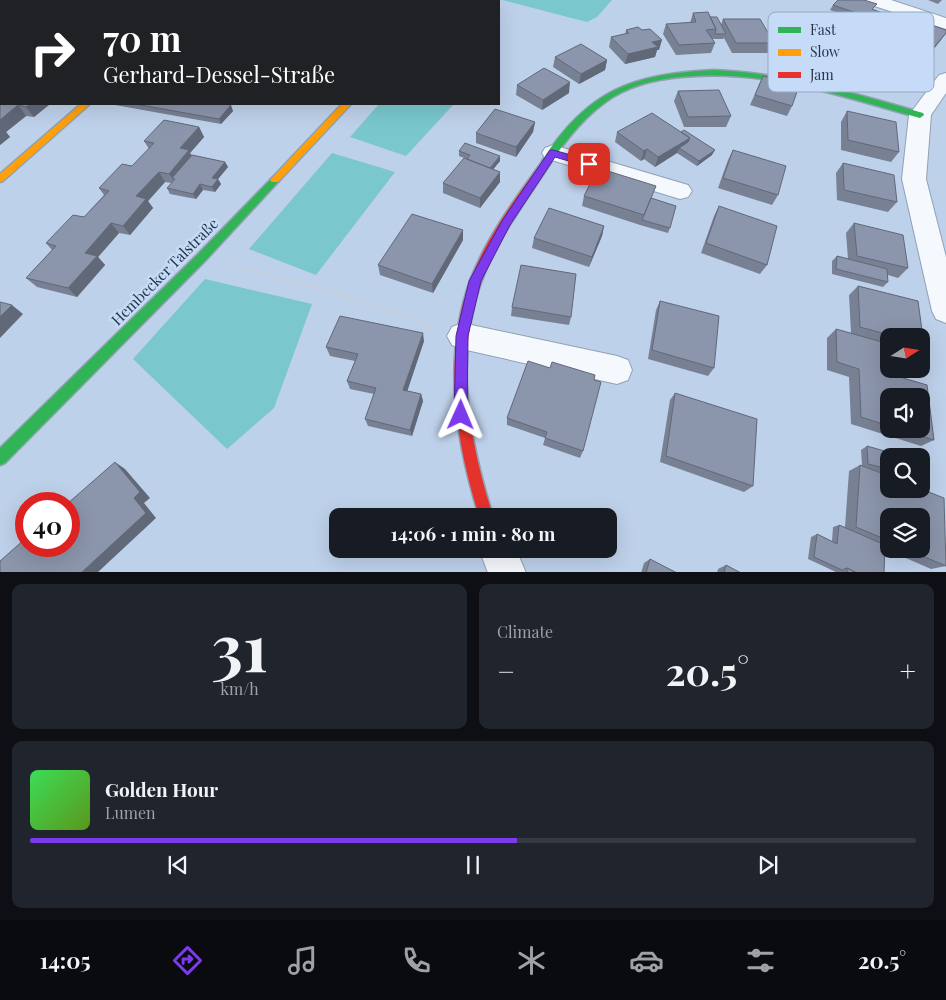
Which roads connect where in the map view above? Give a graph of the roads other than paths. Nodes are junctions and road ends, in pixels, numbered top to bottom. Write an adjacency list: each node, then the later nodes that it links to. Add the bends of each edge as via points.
1 (874, 0): 2 (street)
2 (910, 12)
3 (934, 20): 4 (street)
4 (946, 24)
5 (768, 76): 11 (street, via 714,70 656,76 624,87 596,102 574,123)
6 (946, 79): 10 (street)
7 (835, 92): 10 (street)
8 (85, 105): 12 (street)
9 (346, 105): 17 (street, Hembecker Talstraße, via 201,258)
10 (920, 115): 14 (street, via 914,179)
11 (553, 153): 13 (street); 15 (street, via 505,223 475,281)
12 (0, 178)
13 (680, 191)
14 (946, 310)
15 (462, 336): 16 (street); 18 (street, via 461,415 474,484)
16 (617, 370)
17 (0, 458)
18 (483, 508)
19 (502, 558): 20 (street)
20 (507, 572)

